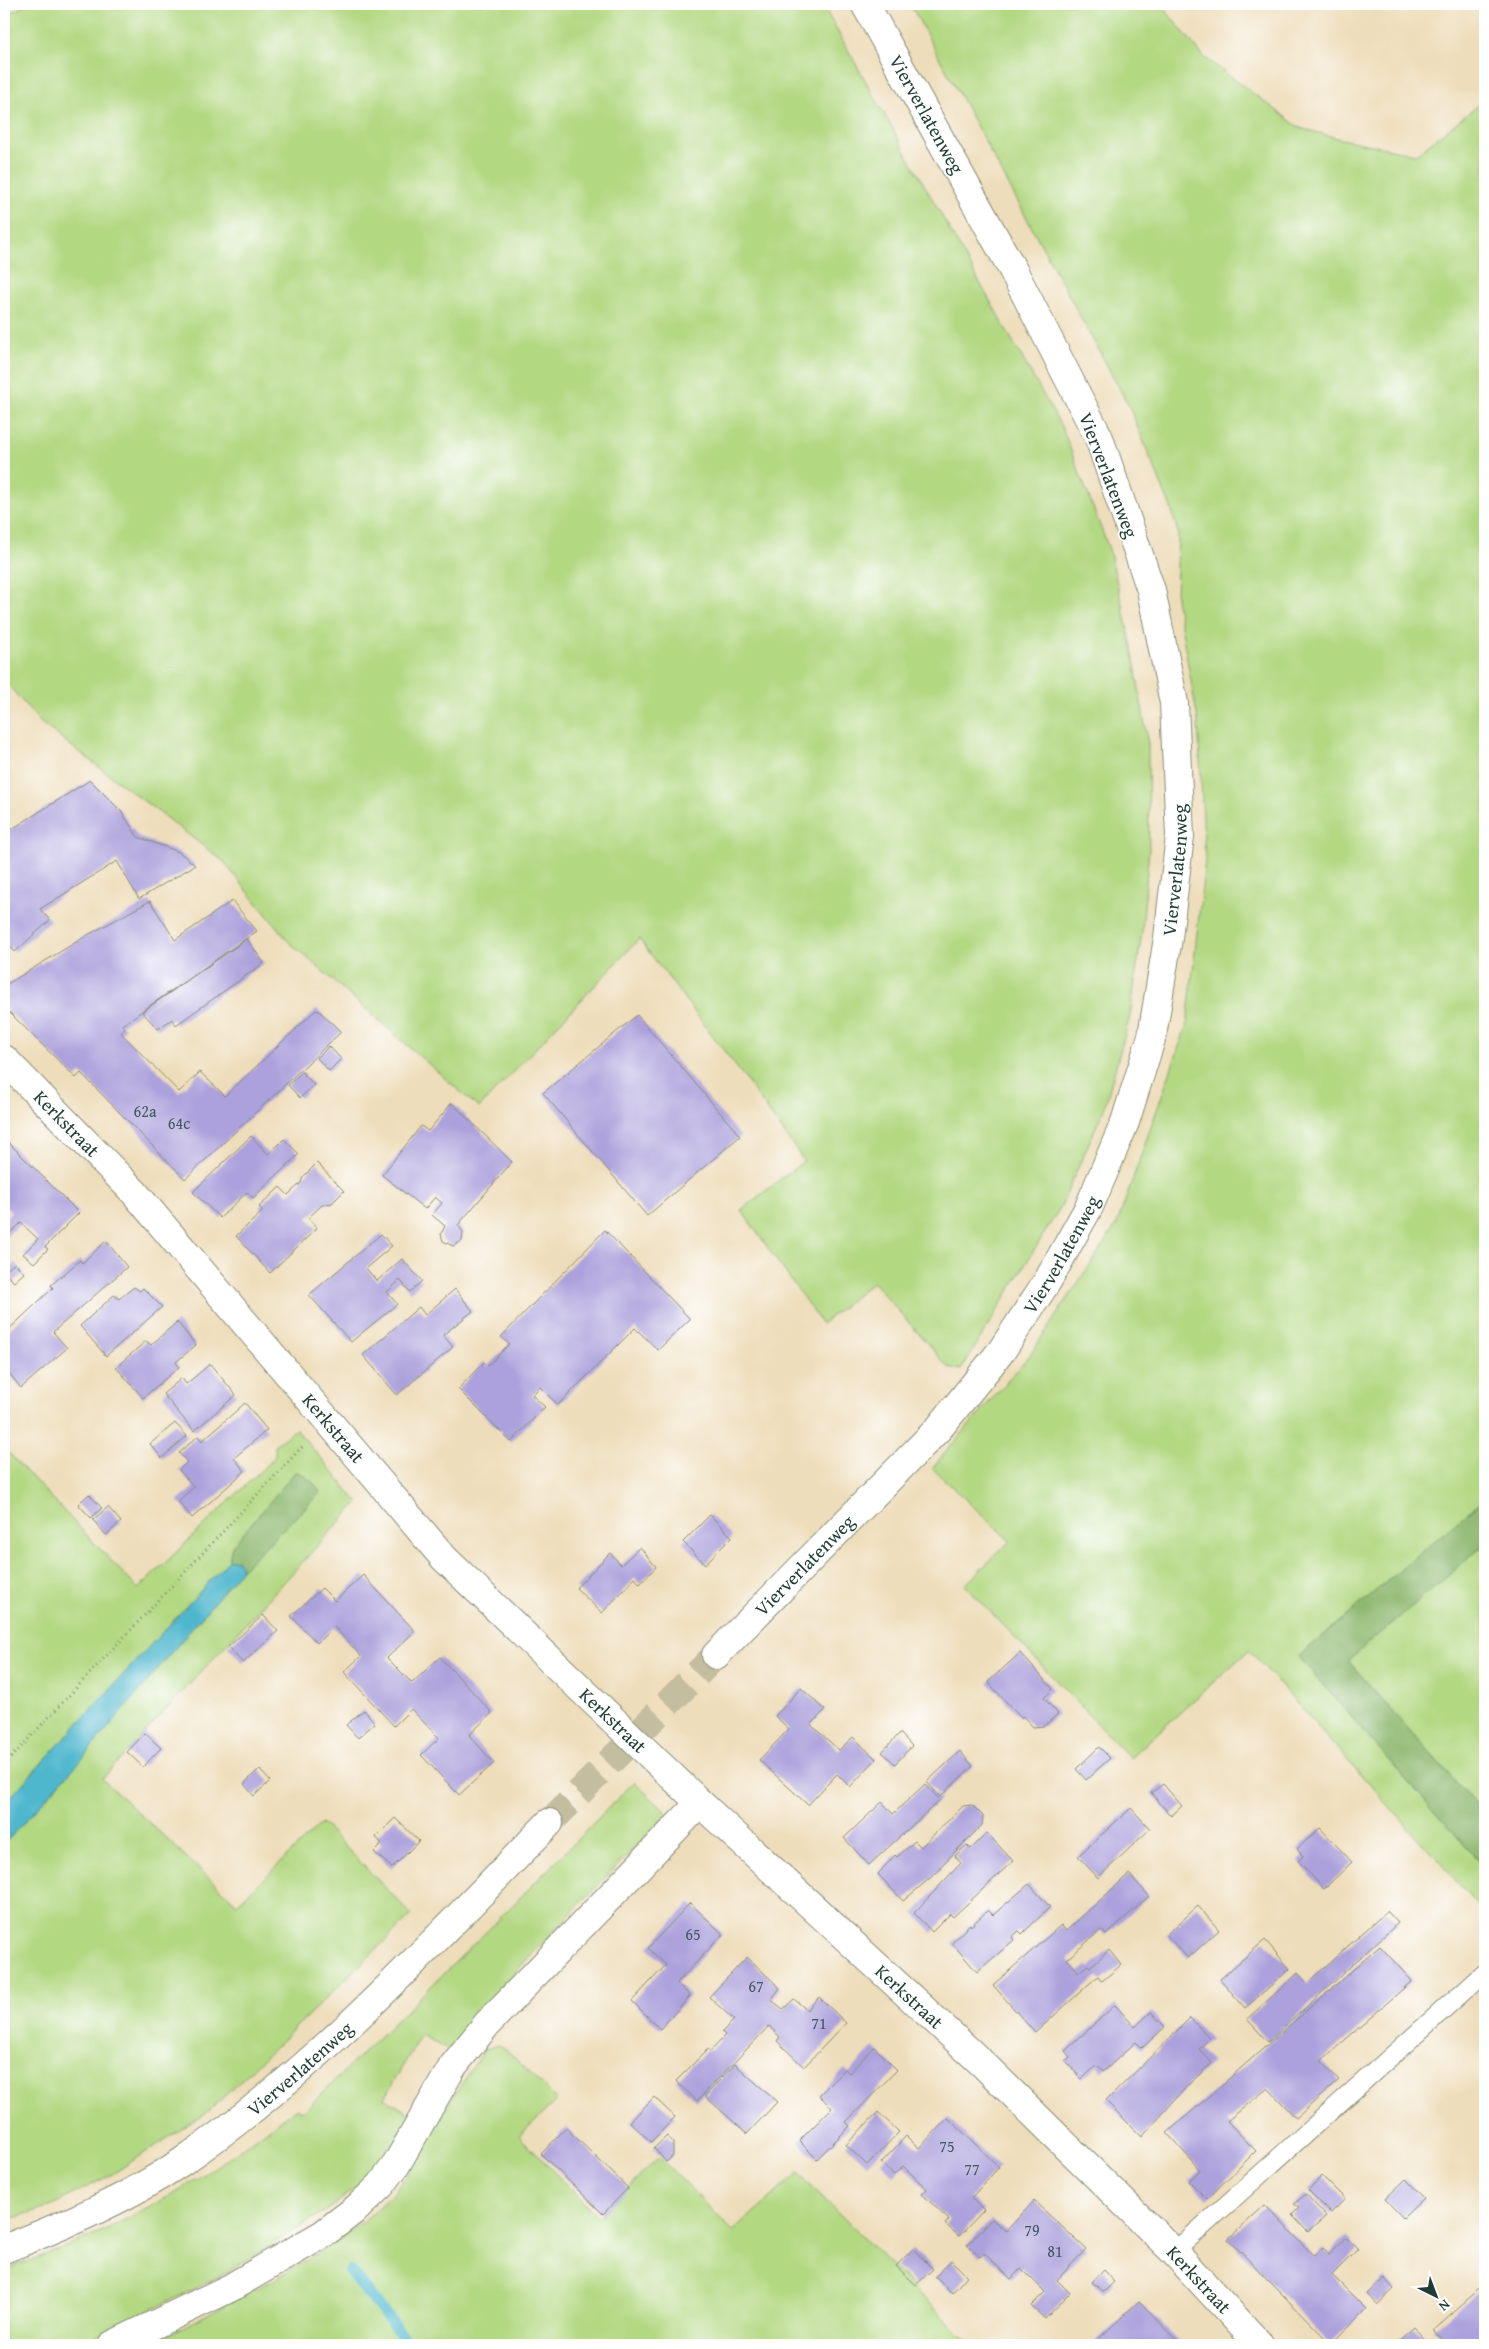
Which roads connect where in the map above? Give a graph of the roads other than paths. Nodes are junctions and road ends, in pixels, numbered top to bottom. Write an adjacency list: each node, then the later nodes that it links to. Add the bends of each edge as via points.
1 (865, 4): 3 (street, Vierverlatenweg, via 1010,263 1099,438 1151,590 1174,703 1180,836 1152,1036 1125,1122 1093,1199 1048,1280 1002,1350 939,1428)
2 (4, 1059): 4 (street, Kerkstraat, via 134,1192 444,1558)
3 (716, 1655)
4 (700, 1803): 8 (street, Kerkstraat, via 985,2066); 9 (street, via 486,2024 453,2066 396,2165 357,2208 322,2234 230,2288)
5 (549, 1823): 7 (street, Vierverlatenweg, via 366,2010 277,2088 179,2163 91,2214)
6 (1485, 1972): 8 (lane)
7 (4, 2249)
8 (1174, 2252): 10 (street, Kerkstraat)
9 (112, 2345)
10 (1260, 2345)

